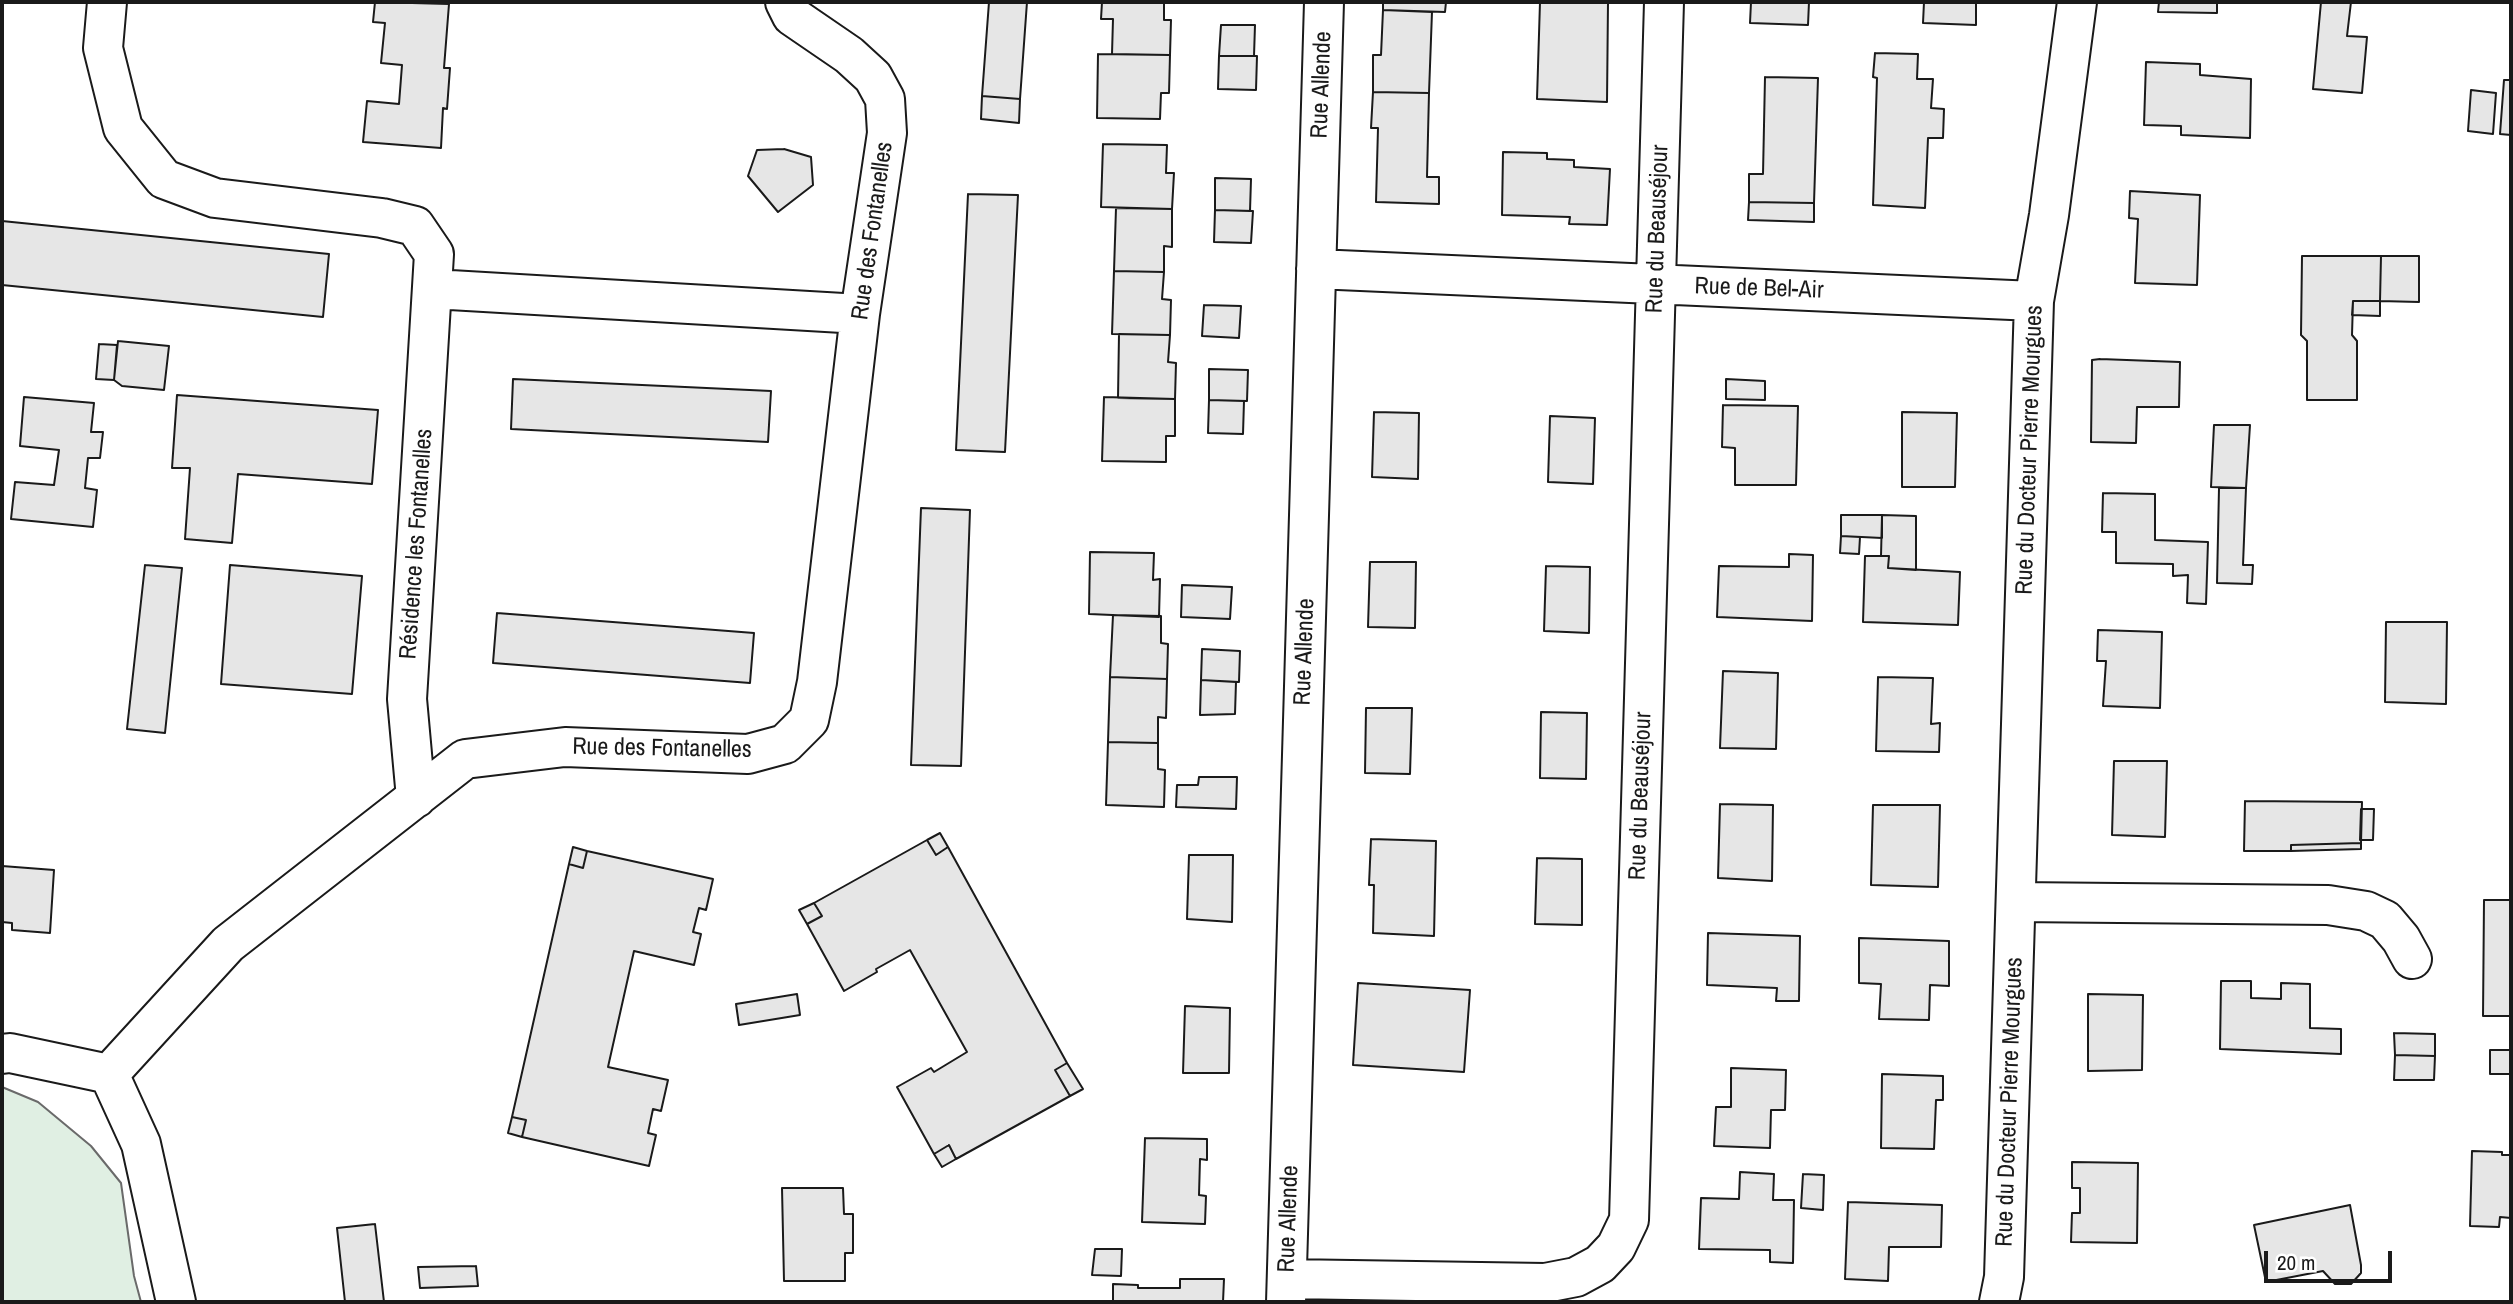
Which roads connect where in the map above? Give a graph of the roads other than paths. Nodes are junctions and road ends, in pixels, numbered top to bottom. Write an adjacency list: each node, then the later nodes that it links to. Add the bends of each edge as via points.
1 (107, 2): 8 (street, Résidence les Fontanelles, via 103,48 123,128 164,179 215,198 415,226 434,254)
2 (786, 2): 10 (street, Rue des Fontanelles, via 792,16 873,77 885,99 887,133)
3 (1324, 2): 6 (street, Rue Allende)
4 (1664, 2): 7 (street, Rue du Beauséjour)
5 (2077, 2): 9 (street, Rue du Docteur Pierre Mourgues)
6 (1316, 269): 7 (street, Rue de Bel-Air); 16 (street, Rue Allende)
7 (1657, 284): 9 (street, Rue de Bel-Air); 16 (street, Rue du Beauséjour, via 1629,1220 1616,1247 1600,1264 1576,1277 1545,1283)
8 (433, 289): 10 (street); 11 (street, Résidence les Fontanelles, via 407,699)
9 (2034, 300): 12 (street, Rue du Docteur Pierre Mourgues)
10 (860, 314): 11 (street, Rue des Fontanelles, via 809,720 785,744 748,754 565,747 465,759)
11 (416, 798): 15 (street, Rue des Fontanelles, via 228,944)
12 (2016, 902): 13 (street, via 2329,905 2366,911 2385,920); 18 (street, Rue du Docteur Pierre Mourgues, via 2004,1278)
13 (2412, 959)
14 (2, 1054): 15 (street)
15 (109, 1074): 17 (street, via 141,1144)
16 (1287, 1291)
17 (176, 1302)
18 (1999, 1302)

